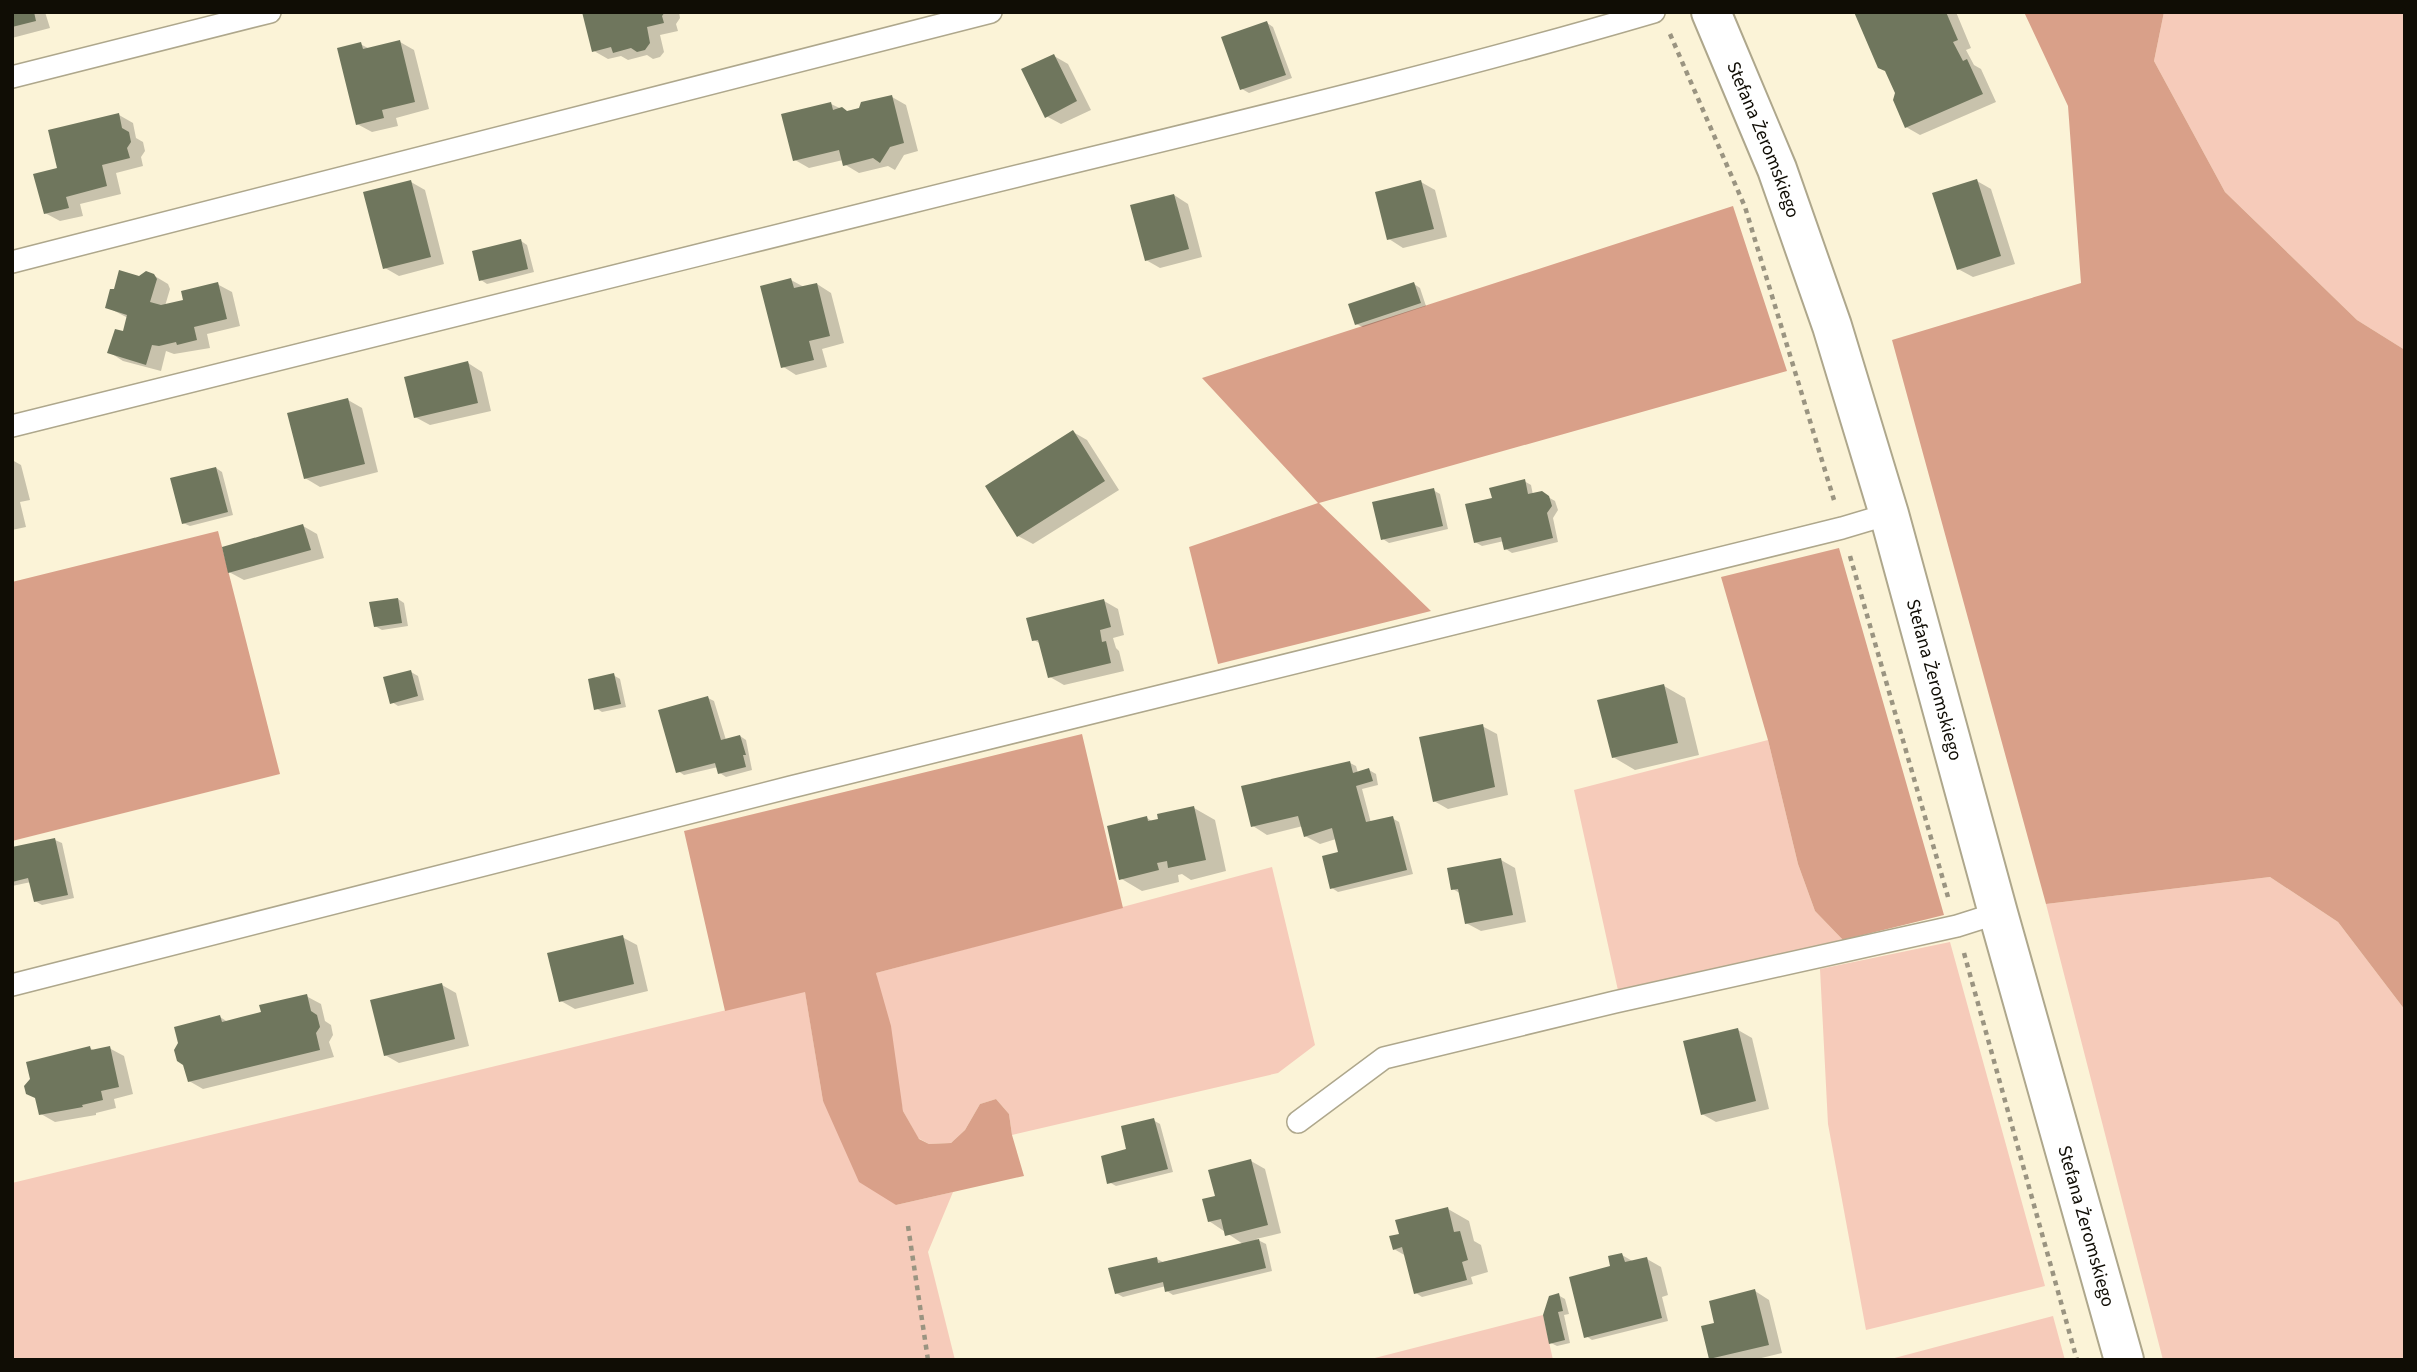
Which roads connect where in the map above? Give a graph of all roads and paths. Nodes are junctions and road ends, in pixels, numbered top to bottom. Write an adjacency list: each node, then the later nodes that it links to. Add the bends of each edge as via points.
1 (270, 12): 5 (lane)
2 (991, 12): 6 (lane)
3 (1711, 12): 8 (main road, Stefana Żeromskiego, via 1806,249)
4 (1660, 19): 7 (lane); 9 (path, via 1745,207)
5 (12, 77)
6 (12, 262)
7 (12, 426)
8 (1889, 514): 9 (lane); 10 (main road, Stefana Żeromskiego)
9 (1842, 528): 11 (path); 12 (lane)
10 (1998, 914): 11 (lane); 17 (main road, Stefana Żeromskiego)
11 (1956, 926): 13 (lane, via 1384,1058); 16 (path)
12 (12, 985)
13 (1298, 1122)
14 (908, 1226): 15 (path)
15 (928, 1360)
16 (2077, 1360)
17 (2124, 1360)

